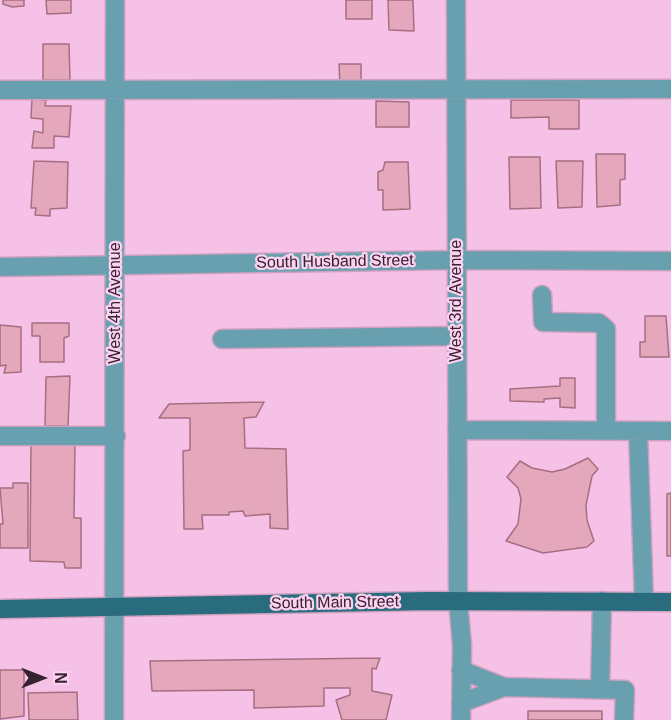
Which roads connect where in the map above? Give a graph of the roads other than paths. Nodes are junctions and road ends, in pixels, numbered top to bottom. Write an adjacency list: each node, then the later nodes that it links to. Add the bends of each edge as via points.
1 (115, 0): 5 (street, West 4th Avenue)
2 (456, 0): 6 (street, West 3rd Avenue)
3 (671, 89): 6 (street)
4 (0, 90): 5 (street)
5 (116, 90): 6 (street); 9 (street, West 4th Avenue)
6 (457, 90): 7 (street, West 3rd Avenue)
7 (456, 260): 8 (street, South Husband Street); 9 (street, South Husband Street); 12 (street, West 3rd Avenue)
8 (671, 261)
9 (116, 266): 10 (street, South Husband Street); 19 (street, West 4th Avenue)
10 (0, 267)
11 (543, 295): 15 (street, via 543,322 599,323 606,330)
12 (456, 336): 13 (street); 14 (street, West 3rd Avenue)
13 (222, 339)
14 (457, 429): 15 (street); 20 (street, West 3rd Avenue)
15 (606, 431): 16 (street)
16 (638, 431): 17 (street); 22 (street)
17 (671, 431)
18 (0, 436): 19 (street)
19 (116, 436): 24 (street, West 4th Avenue)
20 (458, 601): 21 (main road, South Main Street); 24 (main road, South Main Street); 26 (street, West 3rd Avenue)
21 (602, 602): 22 (main road, South Main Street); 28 (street)
22 (644, 602): 23 (main road, South Main Street)
23 (671, 602)
24 (116, 607): 25 (main road, South Main Street); 30 (street, West 4th Avenue)
25 (0, 609)
26 (461, 670): 27 (street); 29 (street, West 3rd Avenue)
27 (504, 687): 28 (street); 29 (street, via 474,696)
28 (600, 689): 31 (street, via 625,690)
29 (461, 712)
30 (114, 720)
31 (624, 720)

